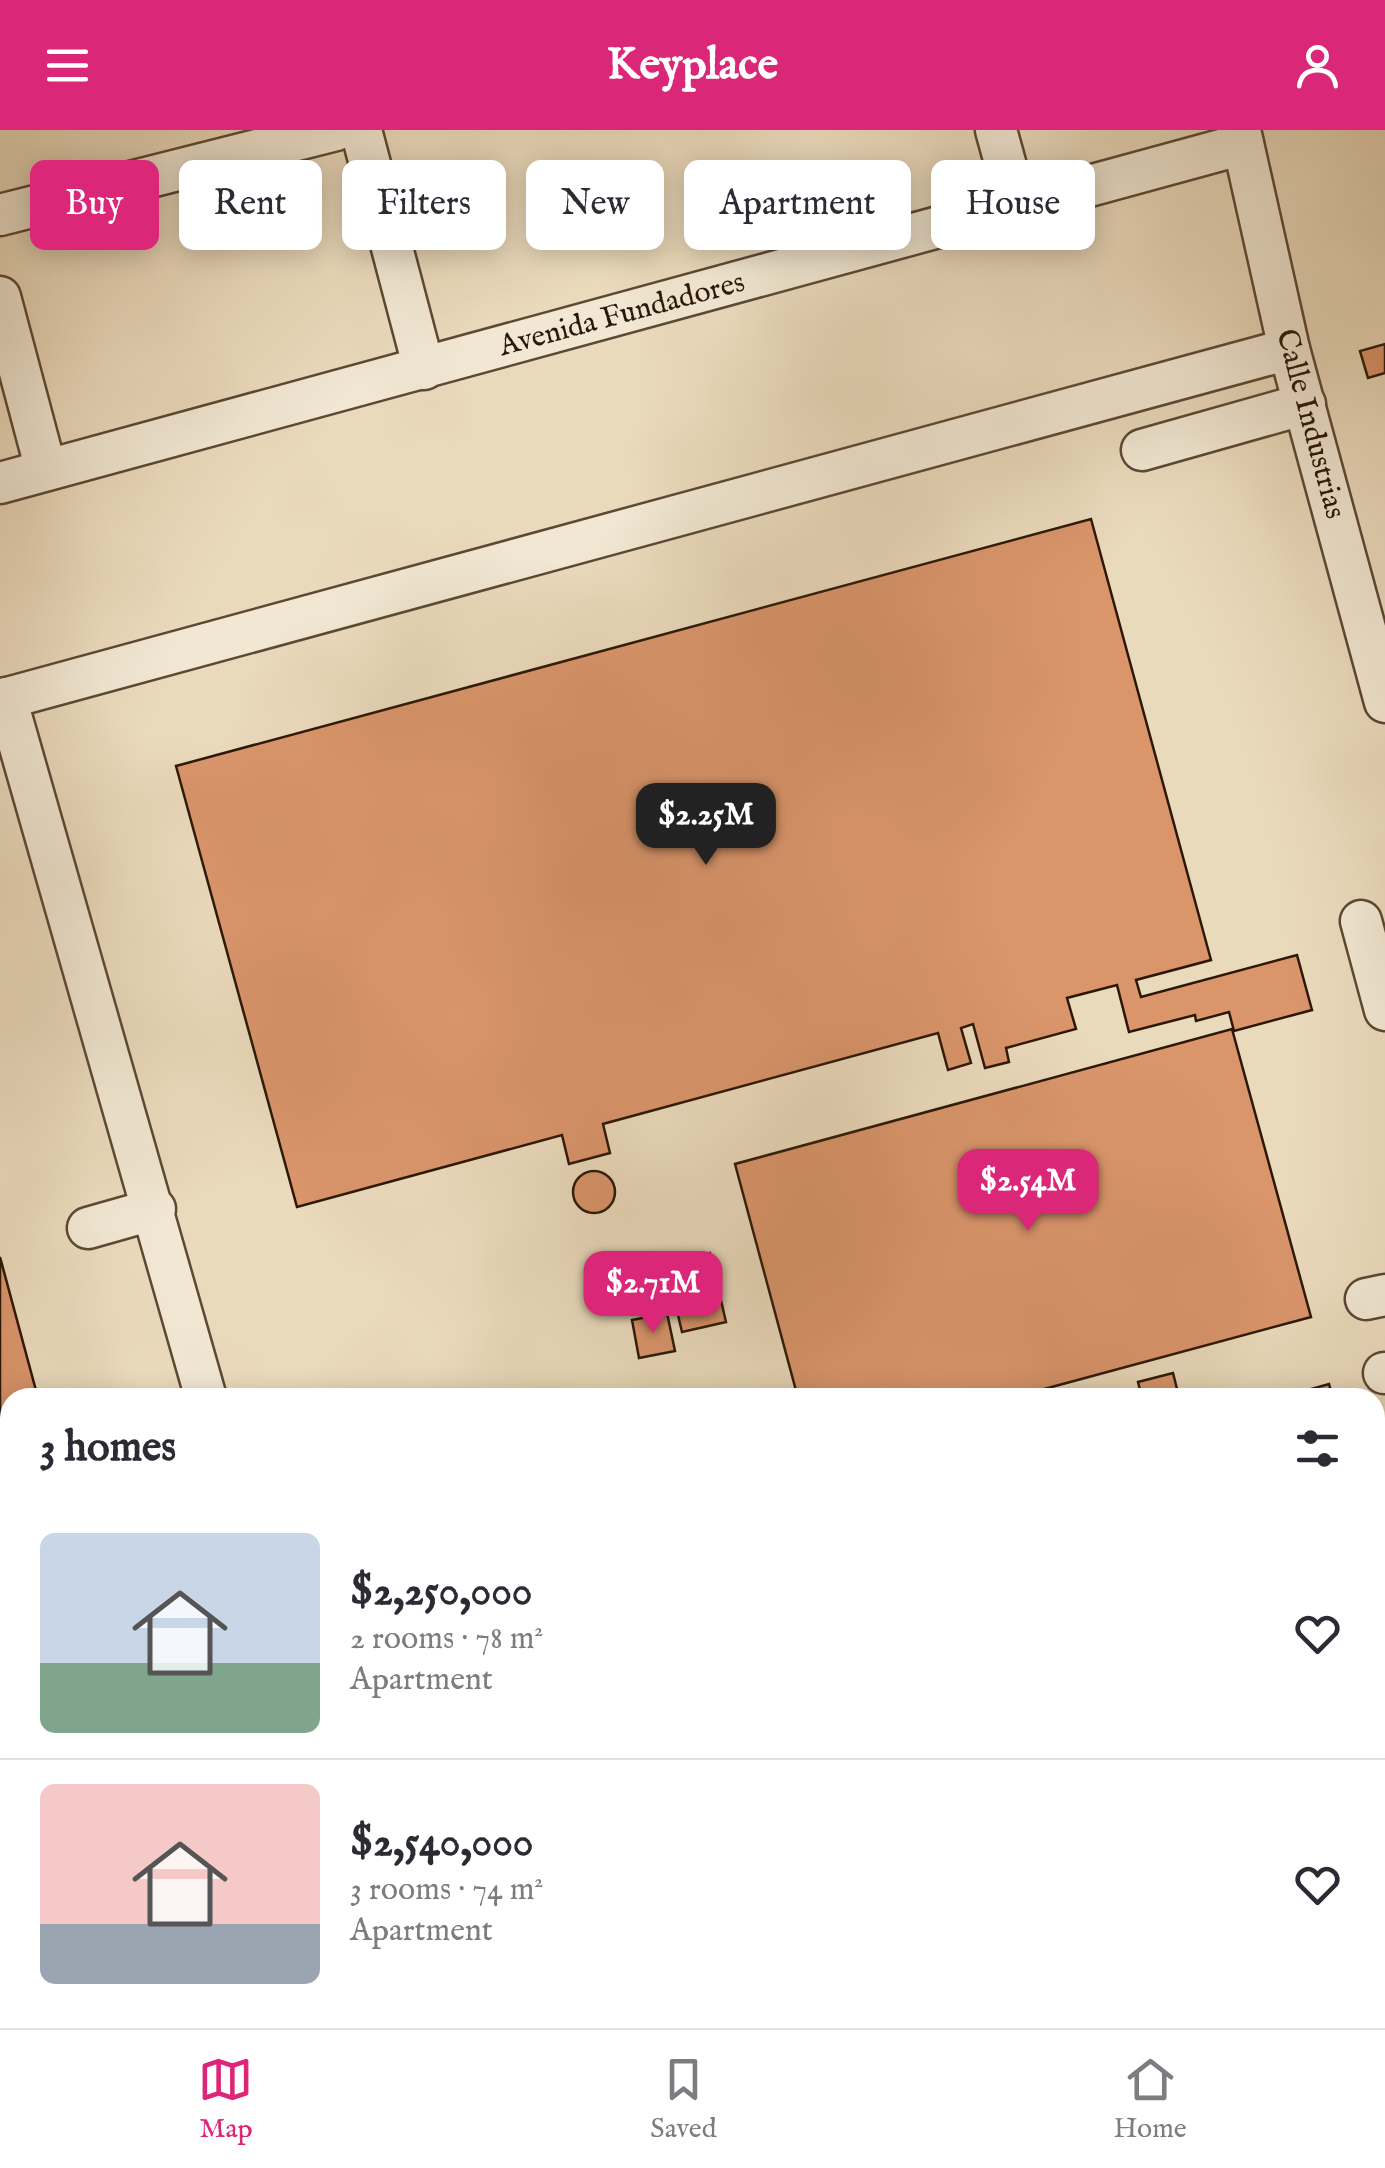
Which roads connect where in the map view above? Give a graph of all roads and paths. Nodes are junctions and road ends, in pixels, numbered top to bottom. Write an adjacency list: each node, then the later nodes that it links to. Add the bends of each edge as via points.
1 (336, 130): 7 (street)
2 (360, 130): 11 (street)
3 (996, 130): 5 (street)
4 (1241, 137): 6 (street, Avenida Fundadores); 10 (street, Calle Industrias)
5 (1004, 160)
6 (1095, 182)
7 (0, 215)
8 (931, 230): 11 (street, Avenida Fundadores)
9 (0, 298): 14 (street)
10 (1289, 349): 12 (street, Calle Industrias); 16 (street)
11 (424, 369): 14 (street, Avenida Fundadores)
12 (1305, 404): 13 (street); 17 (street, Calle Industrias)
13 (1142, 450)
14 (46, 470): 15 (street, Avenida Fundadores)
15 (0, 483)
16 (3, 699): 20 (street)
17 (1385, 702)
18 (1361, 921): 19 (street)
19 (1385, 1007)
20 (155, 1209): 21 (street); 22 (street)
21 (88, 1228)
22 (203, 1388)

